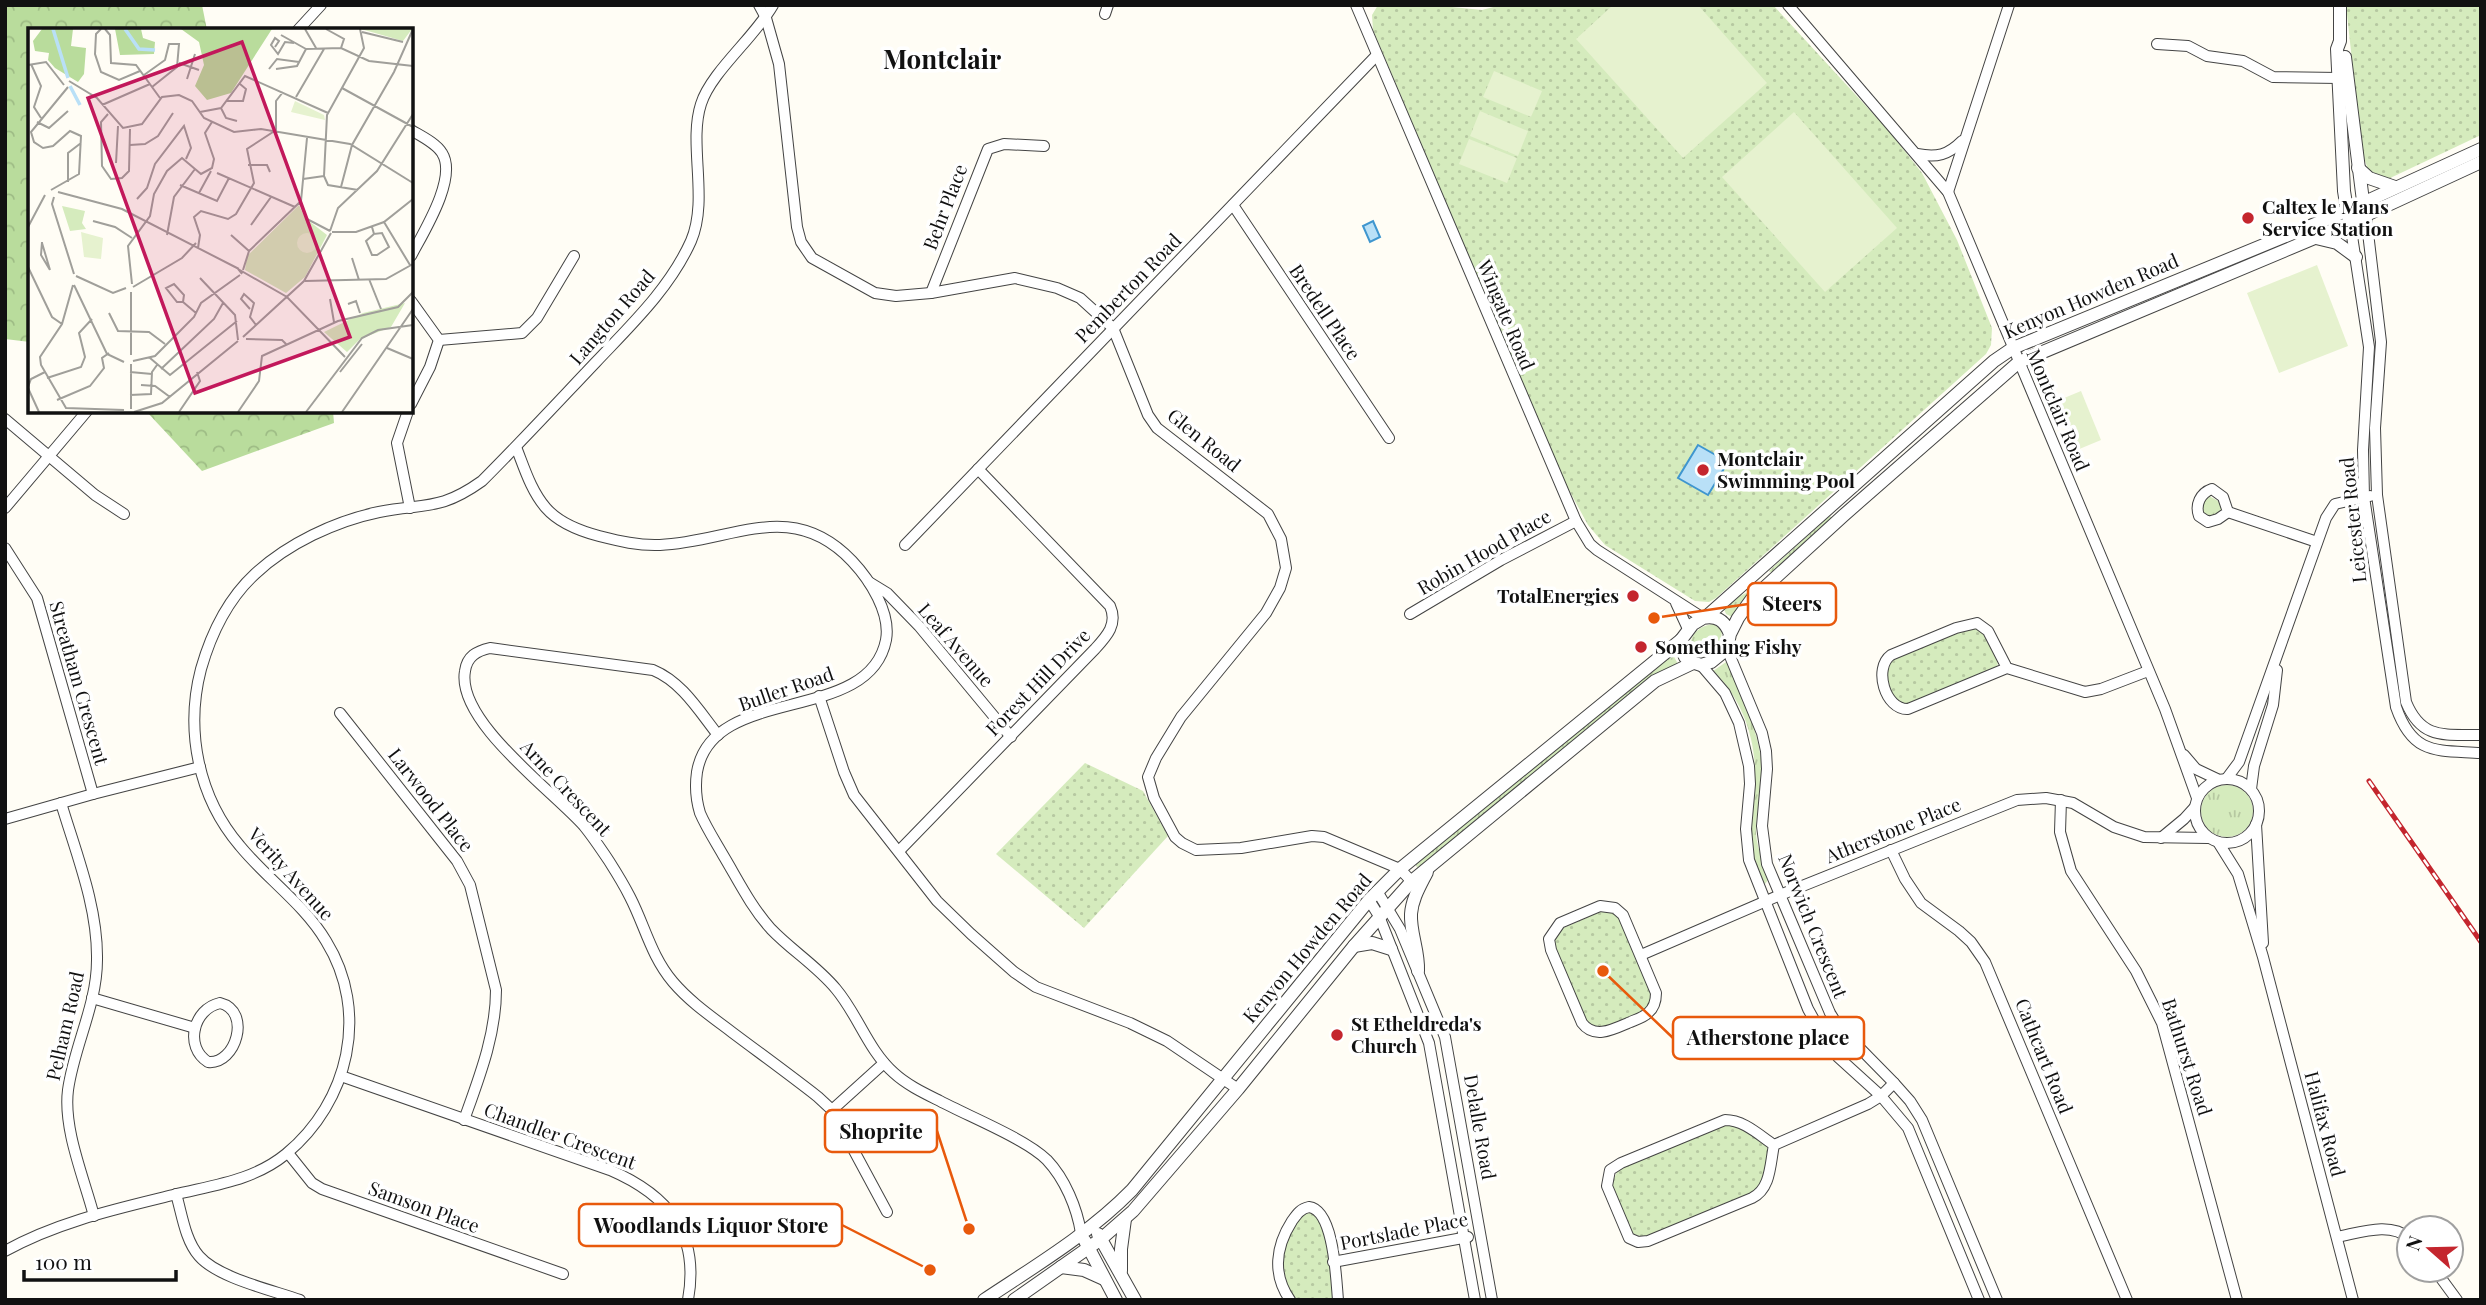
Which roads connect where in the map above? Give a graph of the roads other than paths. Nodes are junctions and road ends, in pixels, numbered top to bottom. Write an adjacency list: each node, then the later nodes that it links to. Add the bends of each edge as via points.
1 (321, 5): 9 (street)
2 (759, 5): 8 (street, Glen Road)
3 (773, 5): 8 (street, Langton Road)
4 (1356, 5): 12 (street, Wingate Road)
5 (1788, 5): 18 (street, Montclair Road)
6 (2009, 5): 15 (street)
7 (2340, 5): 10 (street)
8 (766, 18): 32 (street, Glen Road, via 779,64 797,227 807,251 822,265 875,293); 44 (street, Langton Road, via 702,100 697,222 679,264 649,306)
9 (300, 28)
10 (2340, 41): 13 (street); 20 (street)
11 (2157, 44): 13 (street, via 2188,46 2207,57 2243,61 2273,77)
12 (1376, 56): 24 (street, Pemberton Road); 55 (street, Wingate Road)
13 (2339, 78): 26 (street)
14 (413, 131): 28 (street, via 439,149 447,166 440,196)
15 (1964, 139): 18 (street, via 1950,153); 22 (street)
16 (1044, 146): 32 (street, Behr Place, via 1003,144 988,149)
17 (2481, 149): 21 (street, Kenyon Howden Road)
18 (1917, 154): 22 (street, Montclair Road)
19 (2481, 162): 25 (street, Kenyon Howden Road)
20 (2358, 168): 21 (street, via 2369,178); 23 (street)
21 (2395, 187): 23 (street, Kenyon Howden Road)
22 (1948, 192): 37 (street, Montclair Road)
23 (2363, 203): 25 (street); 26 (street, Kenyon Howden Road)
24 (1233, 205): 35 (street, Pemberton Road); 43 (street, Bredell Place)
25 (2365, 216): 26 (street, Kenyon Howden Road); 47 (street, Leicester Road, via 2381,342)
26 (2348, 217): 27 (street, Kenyon Howden Road); 30 (street, Leicester Road); 31 (street, Kenyon Howden Road)
27 (2316, 238): 30 (street, via 2337,243); 31 (street, Kenyon Howden Road)
28 (413, 252)
29 (574, 257): 36 (street, via 526,331)
30 (2356, 257): 48 (street, Leicester Road, via 2370,347)
31 (2200, 278): 34 (street, Kenyon Howden Road)
32 (930, 293): 35 (street, Glen Road, via 1023,278 1080,298)
33 (413, 304): 36 (street)
34 (2135, 305): 37 (street, Kenyon Howden Road); 38 (street, Kenyon Howden Road)
35 (1113, 328): 46 (street, Pemberton Road); 92 (street, Glen Road, via 1152,422 1262,508 1276,526 1285,554 1284,577 1266,613 1175,726 1150,770 1150,786 1169,826 1182,844 1204,851 1324,837)
36 (439, 340): 39 (street)
37 (2013, 348): 38 (street, Montclair Road); 49 (street, Kenyon Howden Road)
38 (2019, 362): 54 (street, Kenyon Howden Road); 71 (street, Montclair Road)
39 (413, 400)
40 (85, 413): 45 (street)
41 (407, 413): 51 (street, via 397,443)
42 (5, 419): 45 (street)
43 (1389, 438)
44 (516, 447): 51 (street, Langton Road, via 463,494 447,502); 60 (street, Buller Road, via 539,500 578,529 632,543 661,545 757,528 798,528 834,544)
45 (49, 456): 50 (street); 53 (street)
46 (978, 469): 57 (street, Pemberton Road); 76 (street, Forest Hill Drive, via 1113,614 1104,638)
47 (2376, 495): 48 (street, Halifax Road); 74 (street, Leicester Road, via 2406,702 2412,717 2431,732)
48 (2364, 497): 56 (street, Halifax Road, via 2335,504); 78 (street, Leicester Road, via 2401,723 2433,750)
49 (1832, 503): 54 (street); 59 (street, Kenyon Howden Road)
50 (5, 508)
51 (411, 508): 79 (street, Verity Avenue, via 348,520 307,539 274,558 236,594 213,636 198,681 194,733)
52 (2228, 512): 56 (street)
53 (124, 514)
54 (1844, 515): 61 (street, Kenyon Howden Road)
55 (1576, 521): 62 (street, Wingate Road, via 1597,550); 63 (street, Robin Hood Place)
56 (2317, 542): 68 (street, Halifax Road)
57 (905, 545)
58 (5, 548): 82 (street, Streatham Crescent, via 37,597)
59 (1751, 577): 61 (street); 64 (street, Kenyon Howden Road)
60 (869, 582): 72 (street, Buller Road, via 885,619 887,636 881,653 859,680); 76 (street, Leaf Avenue, via 887,593 919,626)
61 (1762, 589): 66 (street, Kenyon Howden Road, via 1744,608)
62 (1673, 600): 64 (street, Wingate Road); 65 (street, Wingate Road)
63 (1410, 614)
64 (1704, 617): 65 (street); 66 (street, via 1723,622)
65 (1685, 634): 69 (street, via 1682,652); 92 (street, Kenyon Howden Road)
66 (1730, 634): 67 (street)
67 (1727, 649): 69 (street, via 1711,662); 94 (street, Norwich Crescent, via 1764,742 1768,769 1764,849)
68 (2278, 656): 80 (street, Halifax Road, via 2239,762); 81 (street, Halifax Road, via 2273,705)
69 (1697, 664): 93 (street, Kenyon Howden Road, via 1655,681 1430,865); 96 (street, Norwich Crescent, via 1730,701 1745,742 1750,784 1746,844)
70 (2007, 668): 70 (street, via 1908,709 1891,702 1881,672 1891,655 1971,623 1988,631); 71 (street, via 2085,692)
71 (2148, 671): 77 (street, Montclair Road)
72 (819, 696): 75 (street, Buller Road, via 759,714); 91 (street, via 854,795)
73 (340, 713): 112 (street, Larwood Place, via 457,861 470,885 496,1002 490,1042)
74 (2481, 734)
75 (718, 735): 105 (street, via 704,751 696,776 697,803 707,828 760,915 835,988); 111 (street, Arne Crescent, via 681,688 653,670 490,649 471,656 466,664 466,688 477,715 496,740 584,826 631,897 651,949 673,982)
76 (1011, 737): 91 (street, Forest Hill Drive)
77 (2182, 753): 80 (street, Montclair Road, via 2196,769); 85 (street, Montclair Road)
78 (2481, 753)
79 (200, 767): 82 (street); 106 (street, Verity Avenue, via 224,824 308,916 340,969 351,1028)
80 (2222, 779): 81 (street); 85 (street, Halifax Road, via 2208,783)
81 (2251, 789): 87 (street, Halifax Road, via 2259,806)
82 (93, 794): 84 (street)
83 (2061, 800): 88 (street, Atherstone Place, via 2128,833); 90 (street, Atherstone Place, via 2017,800); 150 (street, Bathurst Road, via 2060,832 2071,872 2136,971 2162,1023)
84 (61, 803): 86 (street); 103 (street, Pelham Road, via 94,923 97,962)
85 (2195, 803): 88 (street, via 2185,819); 89 (street, Halifax Road, via 2197,825)
86 (5, 819)
87 (2256, 824): 89 (street, via 2236,842); 101 (street, Halifax Road)
88 (2161, 838): 89 (street, Atherstone Place)
89 (2213, 840): 101 (street, Halifax Road, via 2238,874)
90 (1891, 850): 94 (street, Atherstone Place); 149 (street, Cathcart Road, via 1921,903 1971,942 1985,962)
91 (899, 851): 107 (street, via 937,901 1020,976 1148,1031)
92 (1399, 869): 93 (street, Glen Road); 95 (street, Kenyon Howden Road)
93 (1415, 886): 97 (street, Kenyon Howden Road); 102 (street, via 1410,916)
94 (1780, 895): 96 (street, Atherstone Place); 108 (street, Norwich Crescent, via 1830,1013)
95 (1373, 896): 97 (street, Delalle Road); 107 (street, Kenyon Howden Road)
96 (1765, 901): 100 (street, Atherstone Place); 110 (street, Norwich Crescent, via 1816,1026 1838,1057)
97 (1384, 911): 98 (street, Kenyon Howden Road); 99 (street, Delalle Road); 102 (street, Delalle Road)
98 (1354, 946): 99 (street, via 1372,943); 109 (street, Kenyon Howden Road)
99 (1391, 949): 127 (street, Delalle Road, via 1429,1043)
100 (1641, 955): 100 (street, via 1656,993 1654,1006 1641,1017 1597,1032 1582,1023 1549,939 1560,923 1610,906 1623,915)
101 (2263, 957): 126 (street, Halifax Road)
102 (1418, 971): 125 (street, Delalle Road, via 1445,1037)
103 (92, 998): 104 (street); 120 (street, Pelham Road, via 67,1102 70,1130)
104 (195, 1028): 104 (street, via 206,1009 220,1003 232,1008 239,1021 230,1050 213,1063 194,1047)
105 (884, 1063): 111 (street); 119 (street, via 914,1087 1040,1154)
106 (341, 1076): 112 (street, Chandler Crescent); 114 (street, Verity Avenue, via 318,1122)
107 (1225, 1078): 109 (street); 122 (street, Kenyon Howden Road, via 1132,1190)
108 (1894, 1083): 110 (street); 115 (street, Norwich Crescent, via 1922,1121)
109 (1238, 1089): 121 (street, Kenyon Howden Road)
110 (1881, 1096): 113 (street); 117 (street, Norwich Crescent, via 1908,1128)
111 (832, 1110): 118 (street, Arne Crescent)
112 (464, 1120): 139 (street, Chandler Crescent, via 610,1170 655,1194 674,1217 687,1248)
113 (1774, 1145): 113 (street, via 1767,1180 1758,1196 1648,1241 1633,1240 1626,1233 1607,1186 1607,1175 1615,1166 1725,1120 1746,1126)
114 (288, 1153): 116 (street, Verity Avenue, via 228,1184); 133 (street, Samson Place, via 322,1189)
115 (1951, 1189): 117 (street); 137 (street, Norwich Crescent)
116 (176, 1194): 120 (street, Verity Avenue); 138 (street, via 192,1244 207,1264)
117 (1936, 1196): 148 (street, Norwich Crescent)
118 (887, 1212)
119 (1078, 1213): 122 (street); 124 (street)
120 (94, 1216): 130 (street, Verity Avenue, via 51,1229)
121 (1125, 1219): 128 (street, Kenyon Howden Road); 134 (street)
122 (1094, 1224): 124 (street, Kenyon Howden Road); 128 (street)
123 (2395, 1230): 126 (street)
124 (1081, 1233): 129 (street); 140 (street, Kenyon Howden Road)
125 (1481, 1234): 127 (street, Portslade Place); 147 (street, Delalle Road)
126 (2337, 1237): 151 (street, Halifax Road)
127 (1464, 1238): 131 (street, Portslade Place); 146 (street, Delalle Road)
128 (1101, 1239): 129 (street, Kenyon Howden Road); 134 (street)
129 (1087, 1248): 132 (street, Kenyon Howden Road); 135 (street)
130 (5, 1251)
131 (1334, 1262): 144 (street, Portslade Place, via 1322,1214 1314,1207 1303,1208 1278,1253 1279,1277); 145 (street, Portslade Place)
132 (1061, 1267): 135 (street); 141 (street, Kenyon Howden Road)
133 (563, 1274)
134 (1122, 1276): 143 (street)
135 (1105, 1279): 142 (street)
136 (2445, 1284): 152 (street)
137 (1995, 1297): 148 (street)
138 (300, 1300)
139 (688, 1300)
140 (984, 1300)
141 (1014, 1300)
142 (1116, 1300)
143 (1135, 1300)
144 (1290, 1300)
145 (1338, 1300)
146 (1475, 1300)
147 (1492, 1300)
148 (1980, 1300)
149 (2127, 1300)
150 (2237, 1300)
151 (2353, 1300)
152 (2457, 1300)

